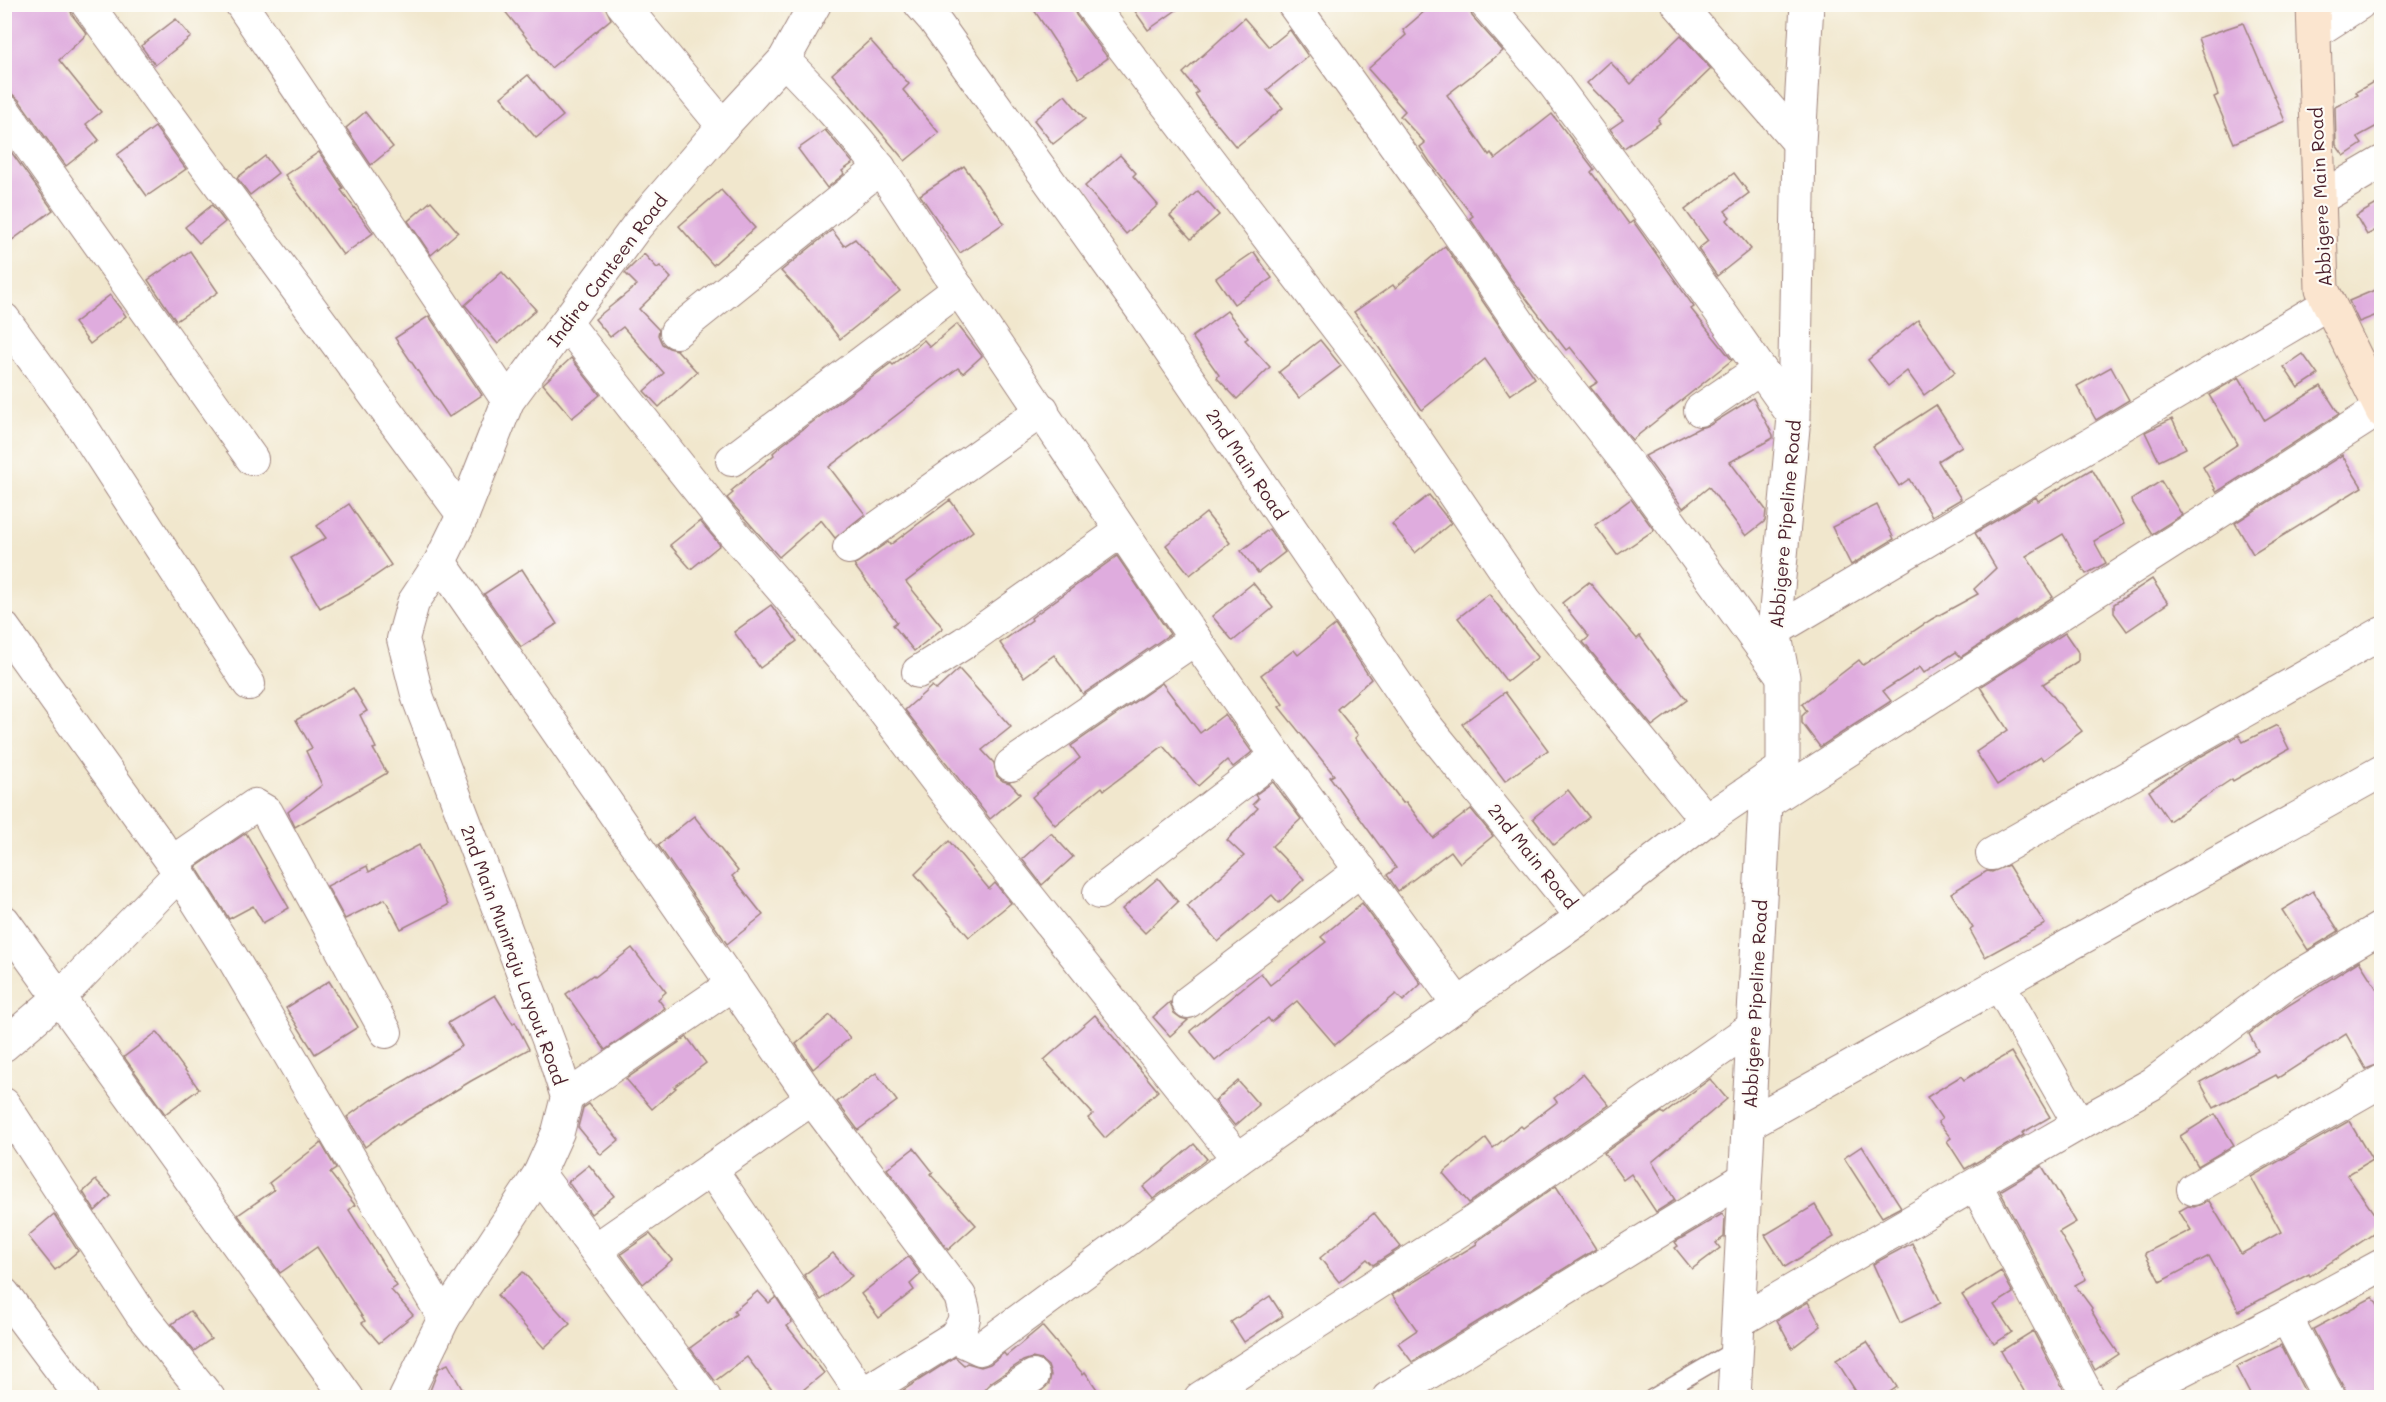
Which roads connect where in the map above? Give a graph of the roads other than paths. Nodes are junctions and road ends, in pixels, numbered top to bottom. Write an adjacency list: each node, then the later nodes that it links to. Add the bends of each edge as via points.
1 (87, 4): 33 (street)
2 (240, 4): 26 (street)
3 (622, 4): 15 (street)
4 (1090, 4): 49 (street, via 1367,367 1526,601)
5 (1293, 4): 42 (street, via 1535,346 1628,464)
6 (1486, 4): 25 (street, via 1551,80)
7 (1678, 4): 16 (street)
8 (1807, 4): 16 (street, Abbigere Pipeline Road)
9 (2359, 4): 12 (street)
10 (814, 5): 13 (street, Indira Canteen Road)
11 (936, 10): 54 (street, 2nd Main Road, via 1420,718)
12 (2313, 19): 19 (main road, Abbigere Main Road)
13 (784, 60): 15 (street, Indira Canteen Road); 18 (street, via 848,127)
14 (4, 110): 31 (street)
15 (723, 126): 23 (street, Indira Canteen Road, via 637,226)
16 (1799, 143): 30 (street, Abbigere Pipeline Road)
17 (2382, 162): 19 (street)
18 (880, 168): 20 (street); 24 (street)
19 (2319, 199): 21 (main road, Abbigere Main Road, via 2322,289)
20 (959, 289): 29 (street); 32 (street)
21 (2329, 303): 28 (main road, Abbigere Main Road); 38 (street)
22 (4, 319): 43 (street, via 77,419)
23 (566, 323): 26 (street, Indira Canteen Road); 71 (street, via 723,521 856,675)
24 (676, 332)
25 (1760, 369): 27 (street); 30 (street)
26 (508, 401): 33 (street, Indira Canteen Road)
27 (1700, 410)
28 (2381, 410): 48 (street)
29 (1043, 411): 34 (street); 35 (street)
30 (1794, 417): 38 (street, Abbigere Pipeline Road)
31 (252, 459)
32 (732, 460)
33 (464, 514): 36 (street, Indira Canteen Road)
34 (1121, 531): 40 (street); 41 (street)
35 (849, 548)
36 (440, 562): 57 (street); 66 (street, 2nd Main Muniraju Layout Road, via 413,603 403,639 418,698)
37 (4, 628): 51 (street)
38 (1774, 632): 42 (street, Abbigere Pipeline Road)
39 (2382, 633): 50 (street)
40 (1195, 639): 44 (street); 45 (street)
41 (918, 672)
42 (1783, 677): 46 (street, Abbigere Pipeline Road)
43 (249, 684)
44 (1278, 756): 52 (street); 53 (street)
45 (1011, 765)
46 (1783, 768): 48 (street, Abbigere Pipeline Road); 49 (street)
47 (2382, 771): 58 (street)
48 (1765, 803): 62 (street, Abbigere Pipeline Road)
49 (1706, 820): 54 (street)
50 (1992, 855)
51 (176, 868): 59 (street); 63 (street, via 255,805 263,808); 81 (street)
52 (1361, 870): 60 (street); 61 (street)
53 (1099, 893)
54 (1582, 916): 61 (street)
55 (4, 921): 59 (street)
56 (2382, 927): 70 (street, via 2285,984 2152,1084)
57 (733, 984): 66 (street); 67 (street)
58 (1999, 984): 69 (street); 70 (street)
59 (59, 998): 64 (street); 88 (street)
60 (1188, 1002)
61 (1459, 1005): 71 (street)
62 (1753, 1027): 69 (street, Abbigere Pipeline Road); 92 (street, via 1476,1220)
63 (386, 1032)
64 (4, 1045)
65 (2382, 1081): 76 (street)
66 (567, 1097): 73 (street, 2nd Main Muniraju Layout Road, via 558,1132)
67 (812, 1099): 72 (street); 83 (street, via 960,1296 966,1316)
68 (4, 1104): 87 (street, via 141,1314)
69 (1748, 1124): 74 (street, Abbigere Pipeline Road)
70 (2079, 1124): 75 (street)
71 (1238, 1159): 83 (street, via 980,1349)
72 (711, 1169): 77 (street); 85 (street)
73 (539, 1174): 77 (street); 81 (street, 2nd Main Muniraju Layout Road)
74 (1745, 1179): 82 (street, Abbigere Pipeline Road); 93 (street)
75 (1976, 1185): 82 (street); 96 (street)
76 (2193, 1189)
77 (596, 1249): 90 (street)
78 (2382, 1265): 80 (street)
79 (4, 1294): 86 (street)
80 (2286, 1317): 97 (street); 98 (street)
81 (444, 1318): 89 (street, 2nd Main Muniraju Layout Road)
82 (1737, 1336): 94 (lane); 95 (street, Abbigere Pipeline Road)
83 (954, 1337): 85 (street)
84 (1033, 1376): 91 (street)
85 (859, 1396)
86 (82, 1398)
87 (209, 1398)
88 (348, 1398)
89 (405, 1398)
90 (705, 1398)
91 (1000, 1398)
92 (1200, 1398)
93 (1388, 1398)
94 (1653, 1398)
95 (1734, 1398)
96 (2089, 1398)
97 (2127, 1398)
98 (2329, 1398)

